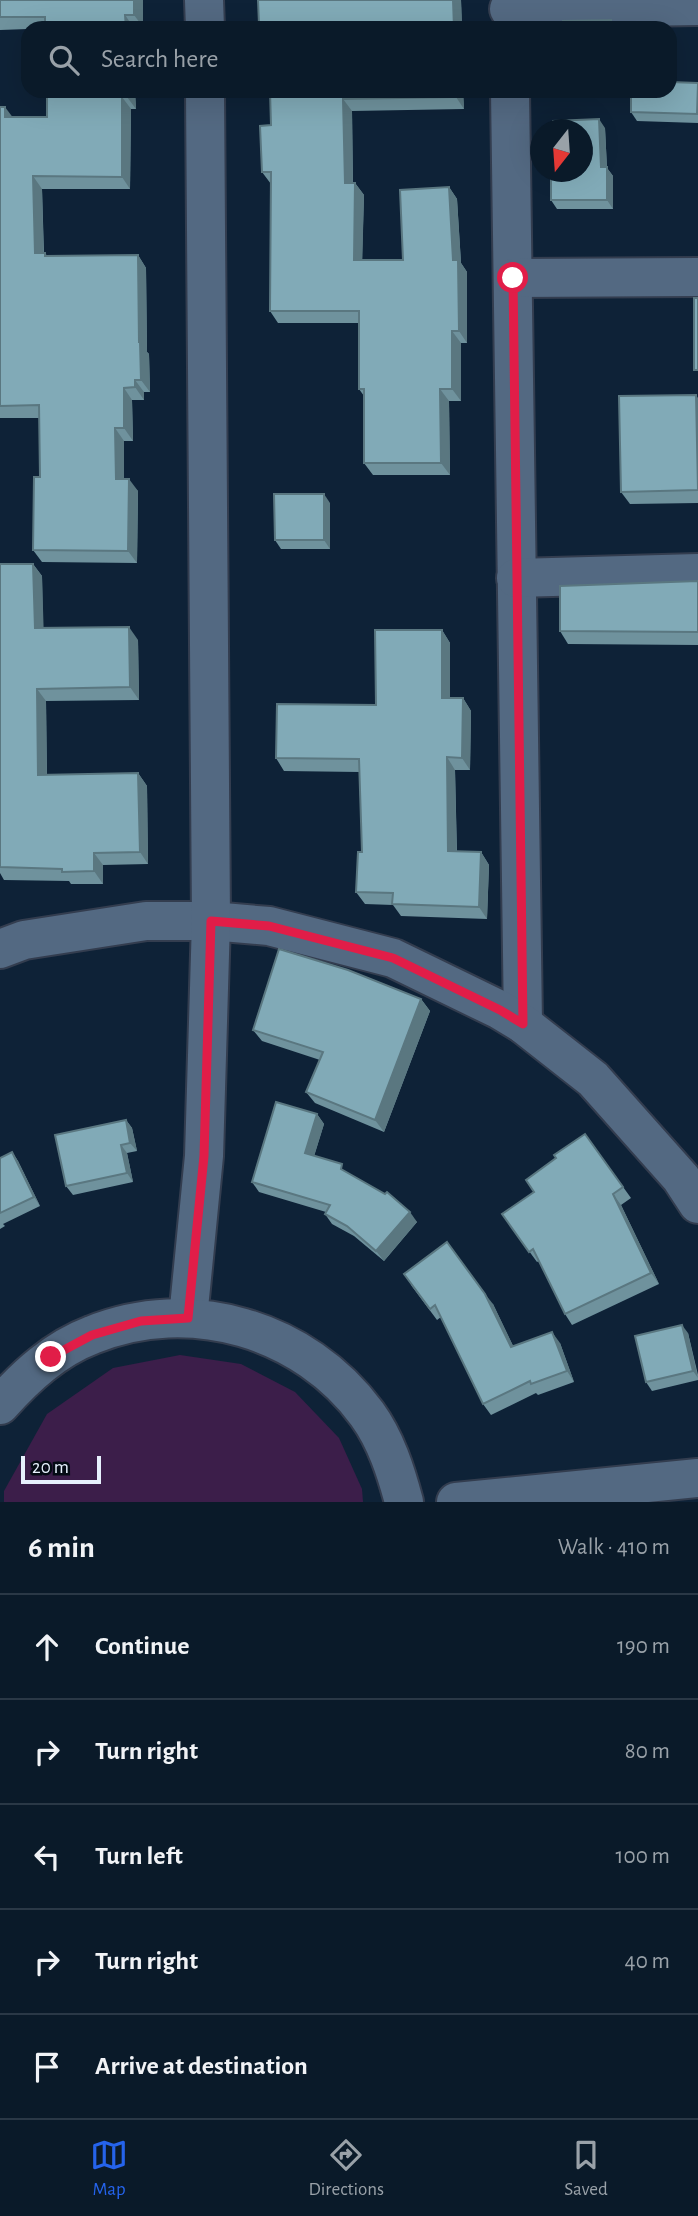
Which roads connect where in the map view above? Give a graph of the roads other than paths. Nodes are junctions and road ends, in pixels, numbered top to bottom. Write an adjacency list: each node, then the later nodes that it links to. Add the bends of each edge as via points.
1 (204, 0): 4 (street)
2 (698, 6): 3 (street)
3 (509, 12)
4 (205, 21)
5 (205, 98): 11 (street)
6 (510, 98): 8 (street)
7 (698, 276): 8 (street)
8 (513, 278): 10 (street)
9 (698, 573): 10 (street)
10 (516, 578): 13 (street)
11 (211, 921): 12 (street, via 146,921 24,940); 13 (street, via 269,926 393,958); 15 (street, via 204,1156)
12 (0, 949)
13 (523, 1024): 14 (street, via 593,1079 681,1178)
14 (698, 1204)
15 (188, 1318): 16 (street, via 141,1321 92,1335 51,1357); 18 (street, via 228,1323 276,1339 312,1360 369,1416 394,1465)
16 (0, 1405)
17 (698, 1478): 19 (street)
18 (404, 1502)
19 (456, 1502)

